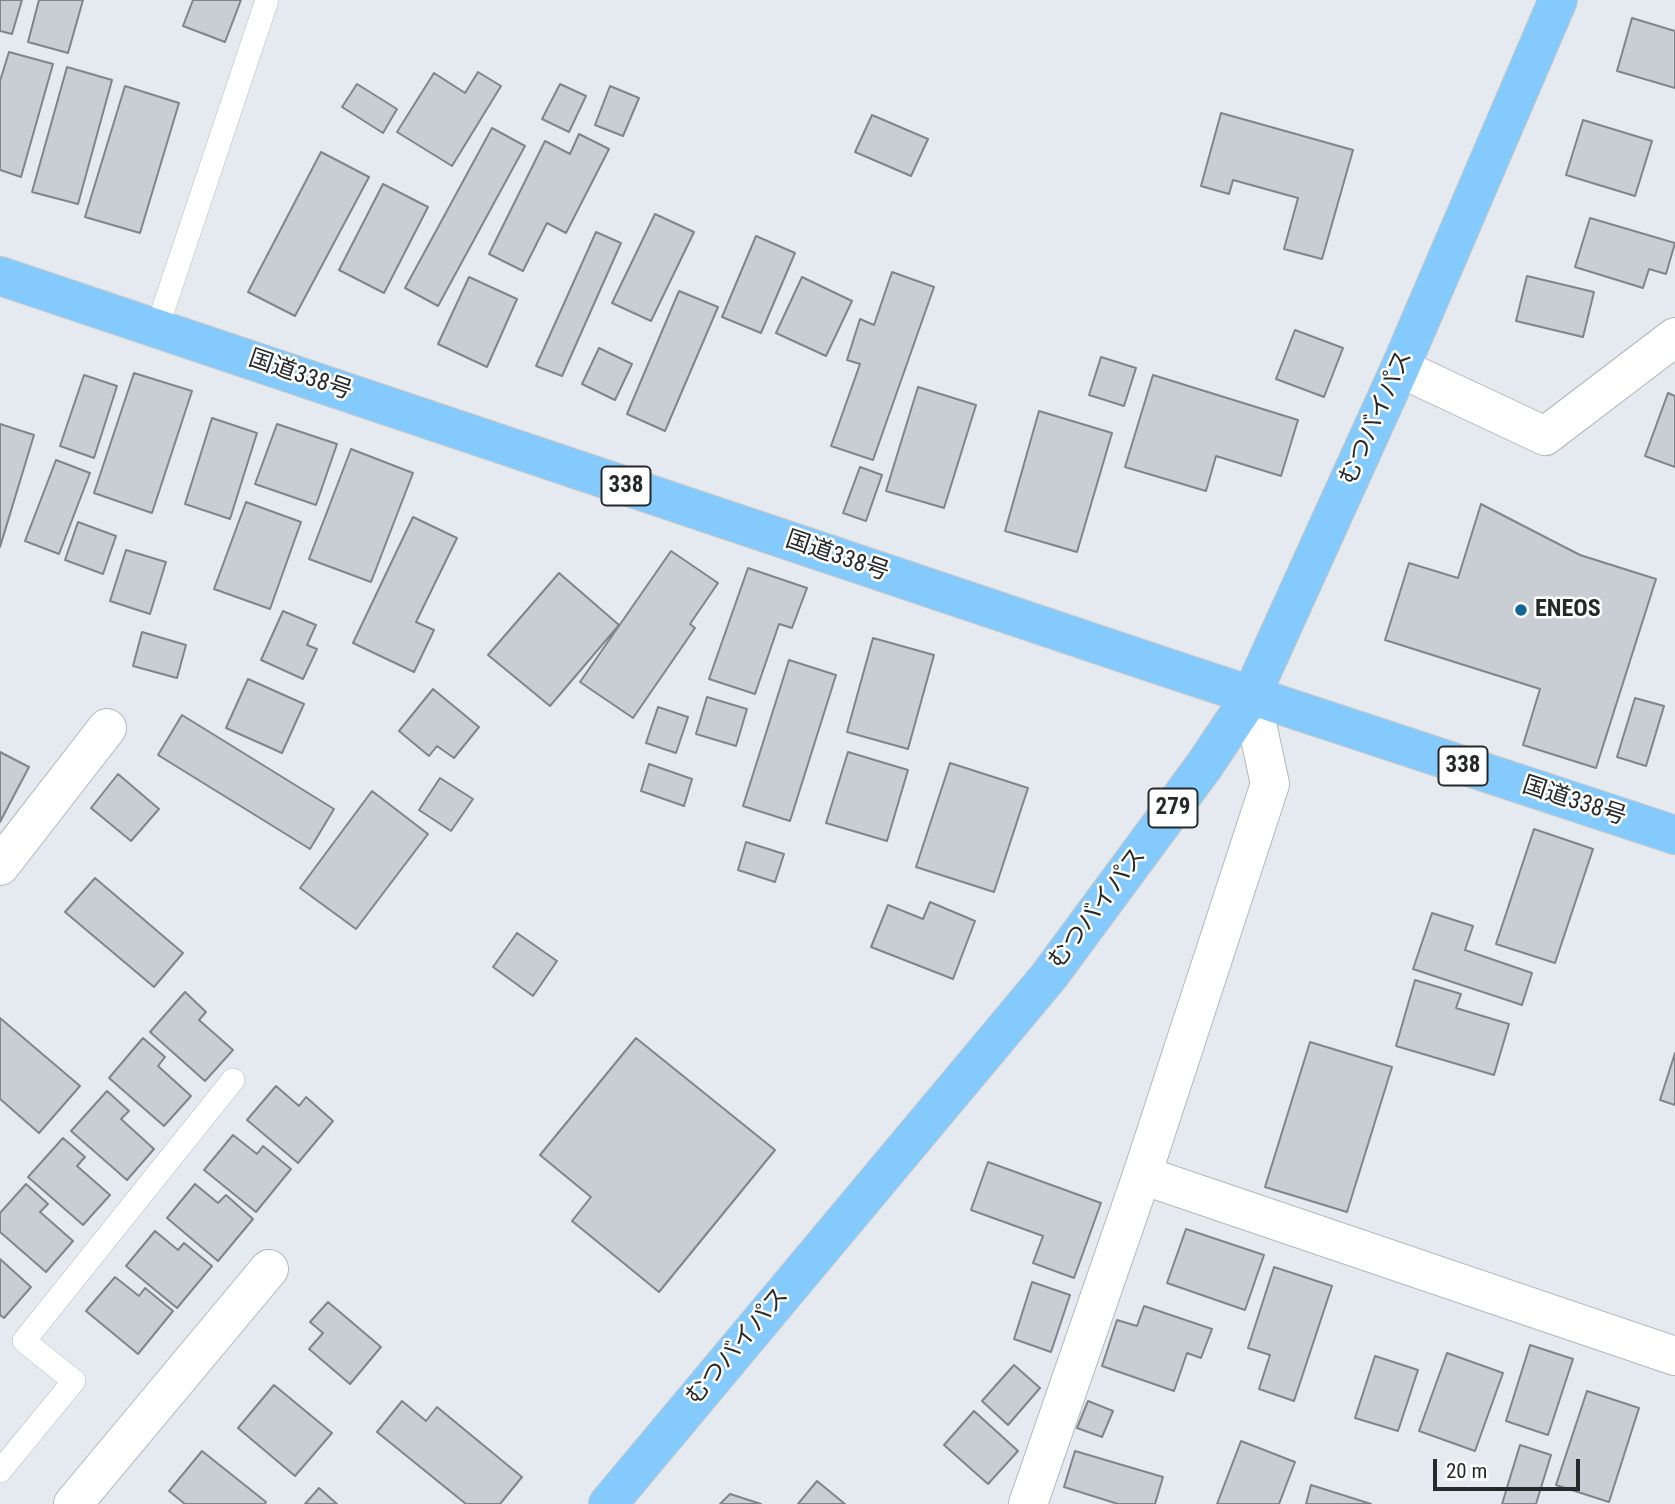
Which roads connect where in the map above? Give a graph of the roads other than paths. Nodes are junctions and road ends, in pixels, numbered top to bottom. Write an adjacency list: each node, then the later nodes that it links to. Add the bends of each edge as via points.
1 (267, 0): 4 (lane)
2 (1559, 0): 6 (highway, むつバイパス / 279)
3 (0, 275): 4 (highway, 国道338号 / 338)
4 (157, 328): 7 (highway, 国道338号 / 338)
5 (1675, 337): 6 (street, via 1545,436)
6 (1400, 368): 7 (highway, むつバイパス / 279)
7 (1251, 696): 9 (highway, 国道338号 / 338); 12 (street, via 1269,784); 17 (highway, むつバイパス / 279, via 1049,976)
8 (107, 727): 10 (street)
9 (1675, 835)
10 (0, 866)
11 (233, 1080): 15 (lane, via 24,1341 74,1381)
12 (1142, 1175): 14 (street); 18 (street)
13 (269, 1269): 16 (street)
14 (1675, 1356)
15 (0, 1471)
16 (73, 1504)
17 (608, 1504)
18 (1028, 1504)

